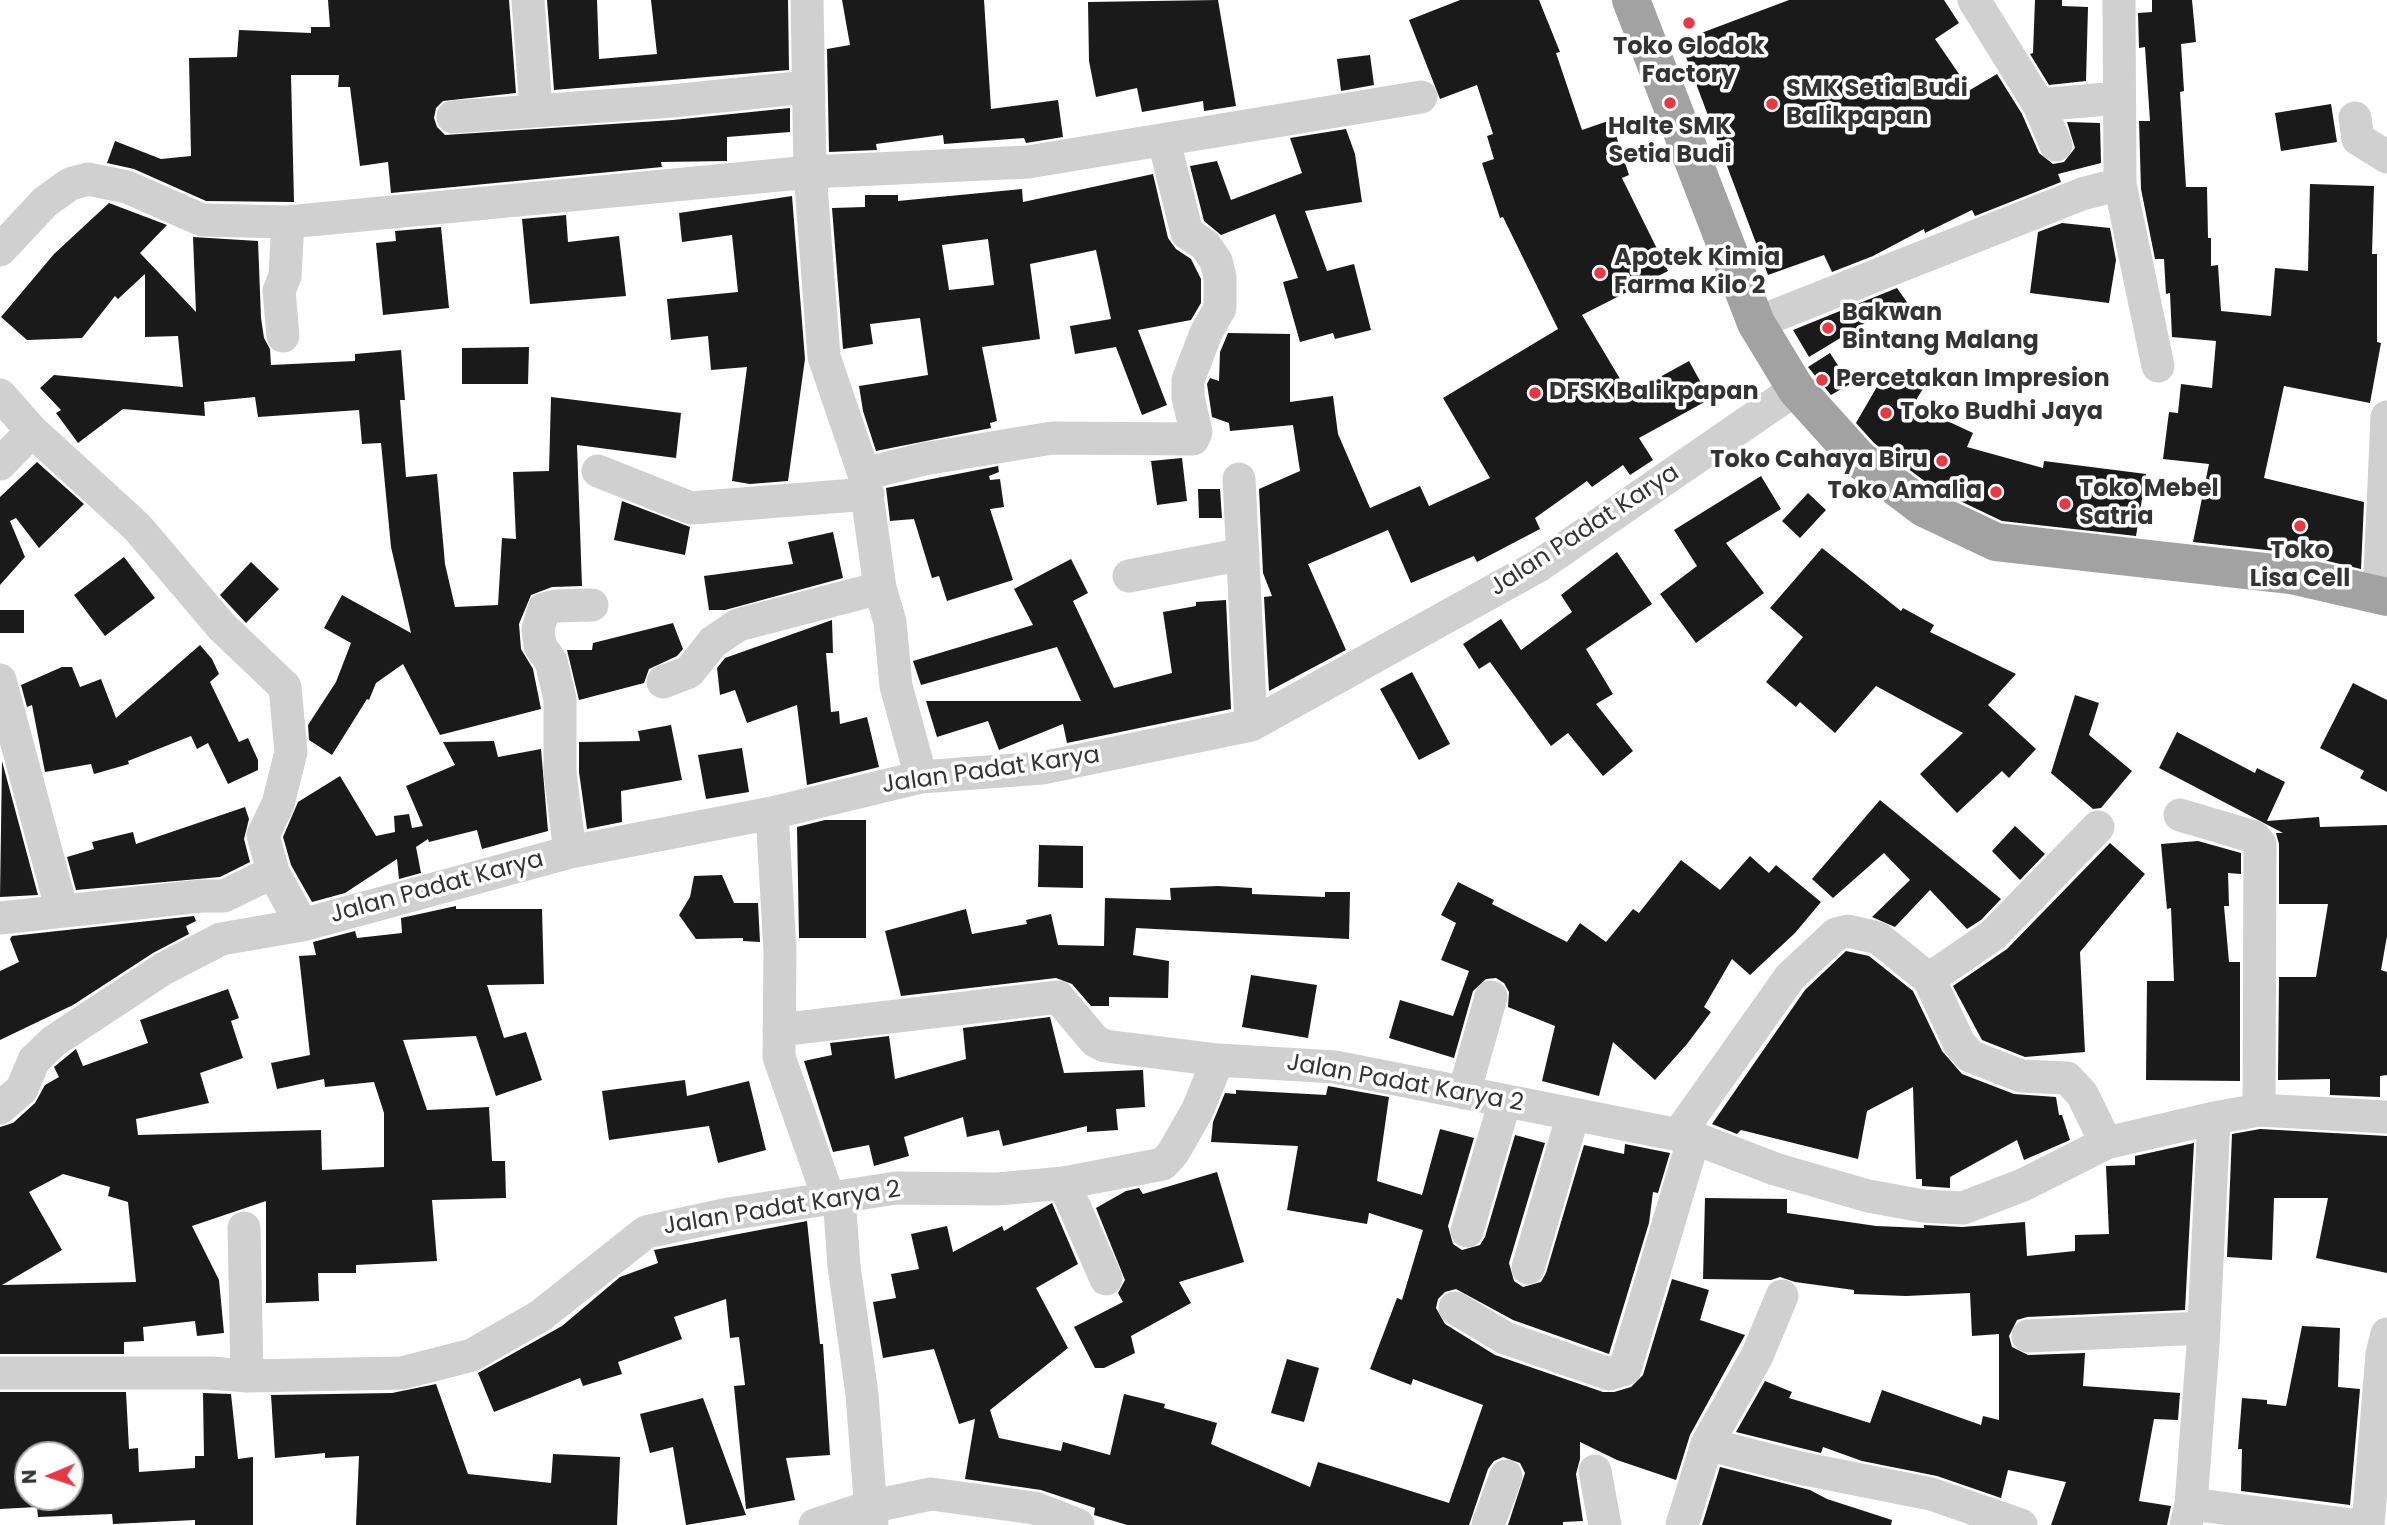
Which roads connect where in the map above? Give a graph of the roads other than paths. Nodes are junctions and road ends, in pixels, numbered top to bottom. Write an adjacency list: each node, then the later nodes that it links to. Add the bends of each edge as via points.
1 (528, 0): 10 (street)
2 (807, 0): 6 (street)
3 (1631, 0): 20 (highway)
4 (1974, 0): 9 (street)
5 (2119, 0): 8 (street)
6 (807, 87): 10 (street); 16 (street)
7 (1421, 97): 13 (street)
8 (2118, 98): 9 (street); 17 (street)
9 (2039, 105): 14 (street)
10 (536, 109): 11 (street)
11 (453, 117)
12 (2355, 118): 15 (street, via 2358,139)
13 (1164, 141): 16 (street, via 1028,162); 30 (street, via 1187,233 1205,245 1220,277 1220,308 1188,380 1196,432 1193,439 1052,438 924,459)
14 (2056, 145)
15 (2387, 157)
16 (810, 172): 18 (street); 30 (street, via 824,357)
17 (2120, 184): 20 (street, via 2082,194); 22 (street)
18 (288, 222): 19 (street, via 202,220 119,185 88,179 70,184 46,202); 21 (street, via 279,298)
19 (0, 250)
20 (1756, 323): 23 (highway)
21 (282, 336)
22 (2158, 366)
23 (1796, 389): 34 (highway, via 1859,459 1924,508 1996,542 2291,575); 38 (street, Jalan Padat Karya, via 1540,565)
24 (0, 395): 26 (street)
25 (2387, 417): 34 (street)
26 (32, 431): 27 (street); 44 (street, via 137,527 222,627 285,687 290,752 278,804 263,835)
27 (0, 464)
28 (598, 471): 30 (street, via 691,508)
29 (1239, 479): 31 (street)
30 (866, 484): 33 (street)
31 (1243, 554): 32 (street); 38 (street)
32 (1129, 576)
33 (880, 588): 37 (street, via 738,625 713,642 689,672); 39 (street, via 890,622 896,686)
34 (2383, 596)
35 (592, 605): 43 (street, via 544,610 538,629 560,699 560,773)
36 (0, 680): 45 (street)
37 (663, 682)
38 (1251, 725): 39 (street, Jalan Padat Karya, via 1042,768)
39 (920, 777): 40 (street, Jalan Padat Karya)
40 (772, 813): 43 (street, Jalan Padat Karya); 50 (street, via 780,951)
41 (2180, 815): 55 (street, via 2254,837 2260,844)
42 (2098, 827): 48 (street, via 1993,934)
43 (570, 852): 47 (street, Jalan Padat Karya)
44 (273, 872): 45 (street, via 225,897); 47 (street)
45 (62, 911): 46 (street)
46 (0, 918)
47 (302, 925): 54 (street, Jalan Padat Karya, via 221,939 163,969 54,1041 34,1060 22,1089)
48 (1929, 979): 59 (street, via 1878,938 1848,930 1836,934 1790,977); 60 (street, via 1959,1043 1970,1056 2021,1076 2067,1078 2082,1094)
49 (1491, 998): 52 (street)
50 (779, 1030): 51 (street, via 1058,998 1095,1041 1105,1046); 62 (street, via 779,1057 789,1091)
51 (1218, 1060): 52 (street, Jalan Padat Karya 2, via 1335,1067); 61 (street, Jalan Padat Karya 2, via 1197,1111 1163,1164)
52 (1464, 1093): 53 (street, Jalan Padat Karya 2)
53 (1505, 1101): 56 (street, Jalan Padat Karya 2); 64 (street)
54 (0, 1108)
55 (2259, 1110): 57 (street, Jalan Padat Karya 2); 58 (street, Jalan Padat Karya 2)
56 (1573, 1115): 59 (street, Jalan Padat Karya 2); 65 (street)
57 (2387, 1116)
58 (2214, 1118): 60 (street, Jalan Padat Karya 2); 69 (street)
59 (1686, 1137): 60 (street, Jalan Padat Karya 2, via 1868,1196 1962,1208 2023,1185); 68 (street, via 1626,1369 1609,1374 1505,1338)
60 (2106, 1143)
61 (1064, 1183): 62 (street, Jalan Padat Karya 2, via 998,1189 896,1188); 66 (street)
62 (834, 1198): 73 (street, Jalan Padat Karya 2, via 646,1232 540,1316 472,1355 402,1373); 78 (street, via 862,1395)
63 (244, 1227): 73 (street)
64 (1467, 1231)
65 (1528, 1268)
66 (1106, 1279)
67 (1782, 1296): 74 (street, via 1757,1356)
68 (1455, 1308)
69 (2204, 1328): 71 (street); 77 (street)
70 (2387, 1334): 86 (street)
71 (2028, 1336)
72 (0, 1373): 73 (street, Jalan Padat Karya 2)
73 (247, 1376)
74 (1707, 1444): 83 (street); 84 (street, via 1931,1494)
75 (1595, 1471): 82 (street)
76 (1506, 1476): 81 (street)
77 (2189, 1515): 85 (street)
78 (871, 1516): 79 (street); 80 (street, via 931,1494 1034,1508)
79 (815, 1525)
80 (1078, 1525)
81 (1488, 1525)
82 (1605, 1525)
83 (1682, 1525)
84 (2021, 1525)
85 (2352, 1525)
86 (2368, 1525)

